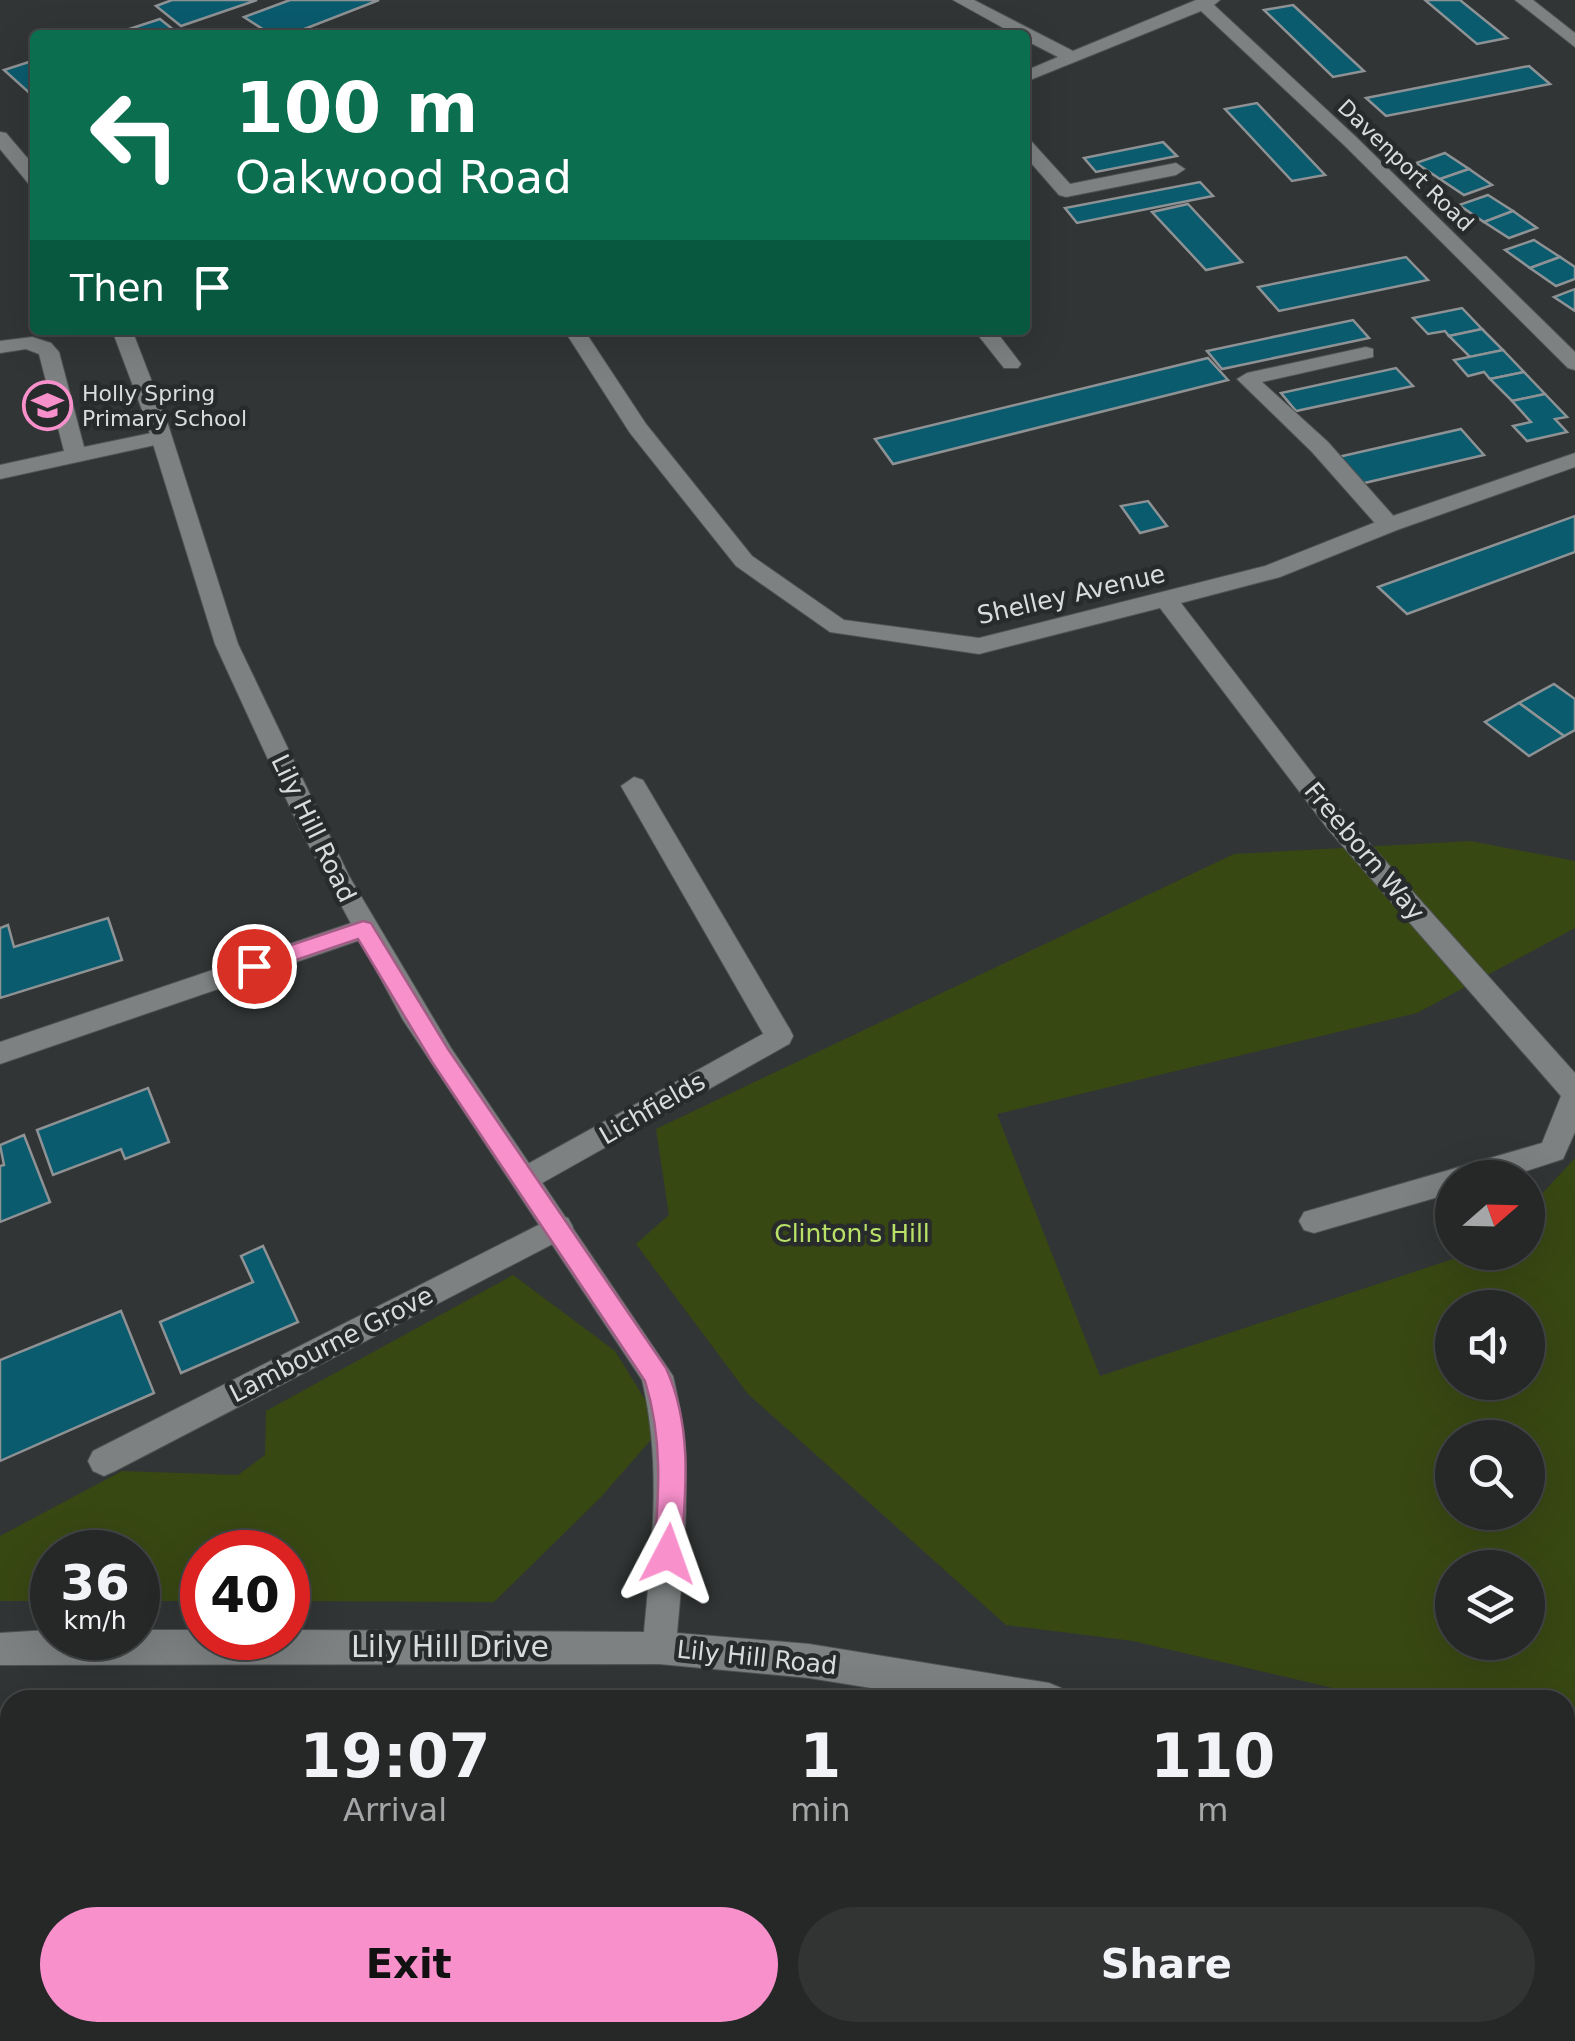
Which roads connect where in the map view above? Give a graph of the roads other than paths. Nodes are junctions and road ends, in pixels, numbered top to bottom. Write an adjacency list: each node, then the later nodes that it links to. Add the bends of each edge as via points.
1 (961, 0): 4 (street)
2 (1523, 0): 6 (street)
3 (1207, 1): 7 (street); 19 (street, Davenport Road)
4 (1019, 30)
5 (1030, 36): 7 (street)
6 (1575, 42)
7 (1071, 57): 8 (street)
8 (1030, 75)
9 (0, 138): 12 (street)
10 (1030, 151): 11 (street, via 1066,191)
11 (1176, 169)
12 (30, 173)
13 (124, 335): 20 (street, Lily Hill Road)
14 (577, 335): 25 (street, Shelley Avenue, via 638,428 744,561 838,627 978,646)
15 (988, 335): 18 (street)
16 (0, 348): 21 (street, via 25,342 49,352)
17 (1366, 353): 24 (street, via 1247,379)
18 (1011, 364)
19 (1575, 364)
20 (162, 438): 21 (street); 27 (street, Lily Hill Road, via 243,684)
21 (76, 456): 23 (street)
22 (1575, 460): 24 (street, Shelley Avenue)
23 (0, 472)
24 (1389, 524): 25 (street, Shelley Avenue, via 1272,572)
25 (1168, 601): 29 (street, Freeborn Way, via 1336,822)
26 (634, 786): 31 (street, Lichfields, via 779,1036)
27 (363, 929): 28 (street); 31 (street, Lily Hill Road)
28 (0, 1053)
29 (1575, 1094): 30 (street, Freeborn Way, via 1553,1151)
30 (1523, 1160)
31 (525, 1179): 34 (street, Lily Hill Road)
32 (1435, 1186): 33 (street)
33 (1314, 1222)
34 (558, 1227): 35 (street, Lambourne Grove); 36 (street, Lily Hill Road, via 657,1376 666,1408 674,1464)
35 (104, 1461)
36 (660, 1648): 37 (street, Lily Hill Drive); 38 (street, Lily Hill Road, via 810,1661)
37 (0, 1649)
38 (988, 1690)

